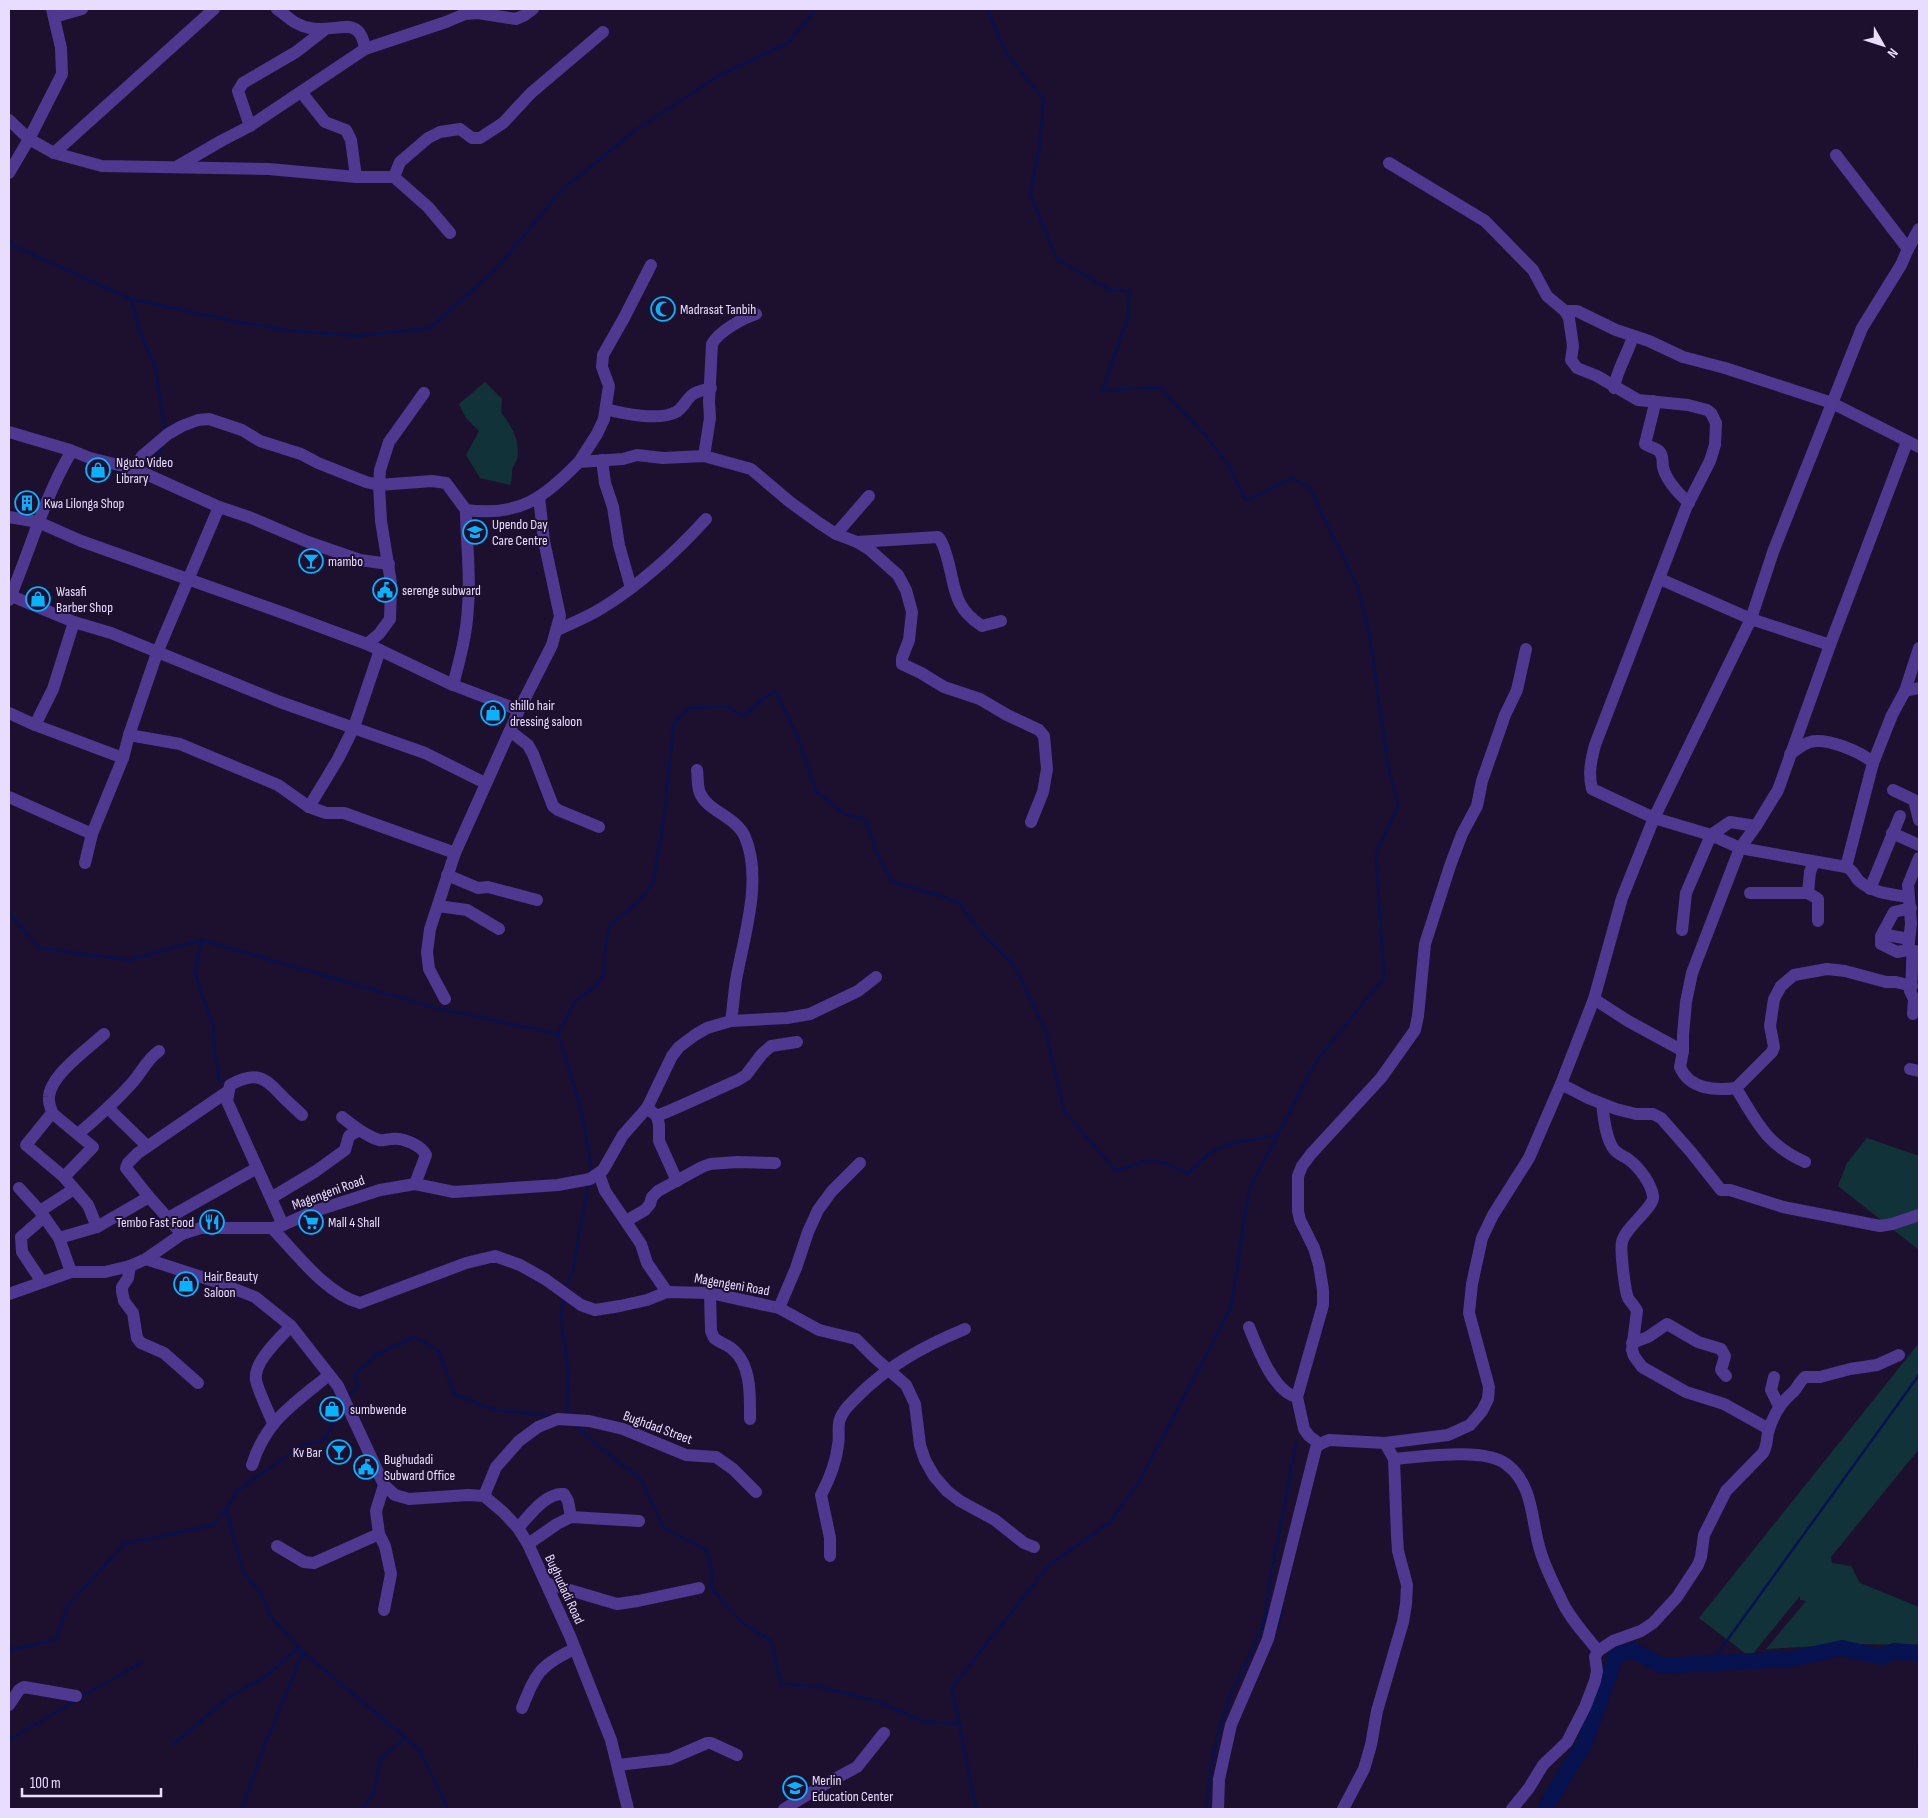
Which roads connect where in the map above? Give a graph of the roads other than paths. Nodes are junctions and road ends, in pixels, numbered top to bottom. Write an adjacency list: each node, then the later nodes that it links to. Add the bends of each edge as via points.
1 (82, 9): 6 (street)
2 (214, 9): 14 (street)
3 (279, 9): 7 (street, via 295,24)
4 (533, 9): 5 (street, via 516,19)
5 (462, 11): 9 (street, via 446,22)
6 (53, 13): 13 (street, via 61,48 62,74)
7 (323, 30): 9 (street, via 347,26 356,28 363,36); 12 (street, via 296,52 242,83 238,91)
8 (603, 32): 20 (street, via 531,93 504,123 480,138 472,138 460,129 440,132 428,138 400,162)
9 (365, 49): 10 (street)
10 (302, 92): 12 (street); 19 (street, via 324,122 346,130 351,140)
11 (9, 120): 13 (street)
12 (250, 126): 17 (street)
13 (29, 139): 14 (street); 18 (street)
14 (54, 153): 17 (street, via 102,166)
15 (1836, 155): 23 (street)
16 (1389, 163): 25 (street, via 1485,221 1533,270 1547,296)
17 (178, 166): 19 (street, via 269,169)
18 (9, 173)
19 (356, 177): 20 (street)
20 (394, 178): 22 (street, via 428,207)
21 (1919, 229): 23 (street)
22 (450, 234)
23 (1908, 249): 32 (street, via 1862,328)
24 (651, 264): 33 (street, via 603,355 602,367 609,386)
25 (1565, 311): 27 (street, via 1577,311); 29 (street, via 1573,346 1572,362)
26 (756, 314): 28 (street, via 715,337)
27 (1633, 336): 29 (street); 32 (street, via 1683,357)
28 (711, 388): 33 (street, via 692,395 675,413 627,414); 37 (street)
29 (1614, 388): 31 (street, via 1638,400)
30 (424, 393): 41 (street, via 389,442)
31 (1653, 401): 44 (street, via 1645,444 1659,451 1668,478); 44 (street, via 1701,408 1712,413 1714,418 1713,452)
32 (1832, 403): 35 (street); 57 (street, via 1772,552)
33 (606, 409): 39 (street, via 597,434)
34 (9, 432): 36 (street)
35 (1913, 445): 62 (street)
36 (70, 450): 40 (street); 49 (street)
37 (704, 456): 38 (street, via 664,458 637,455); 50 (street, via 752,469 790,502)
38 (602, 460): 39 (street); 55 (street)
39 (579, 462): 43 (street)
40 (133, 473): 41 (street, via 142,456 168,434 190,423 209,419 354,478); 45 (street)
41 (379, 485): 46 (street, via 432,480 446,483); 52 (street, via 381,521)
42 (869, 496): 50 (street)
43 (539, 497): 46 (street, via 502,512); 60 (street, via 544,542 560,616)
44 (1689, 502): 54 (street)
45 (219, 507): 52 (street, via 360,560); 53 (street)
46 (466, 510): 67 (street, via 468,607 464,644)
47 (9, 517): 49 (street)
48 (706, 520): 55 (street)
49 (38, 522): 53 (street); 56 (street)
50 (836, 534): 51 (street)
51 (857, 542): 58 (street, via 938,537 942,540 958,603 982,626); 88 (street, via 898,575 906,590 912,612 902,664 944,687 980,698 1039,730 1044,736 1047,769 1043,792)
52 (389, 564): 61 (street, via 390,619)
53 (188, 579): 61 (street); 66 (street)
54 (1660, 579): 57 (street); 86 (street, via 1595,745 1589,779 1592,789)
55 (631, 588): 60 (street, via 602,609)
56 (9, 597): 59 (street)
57 (1751, 619): 62 (street); 86 (street)
58 (1000, 621)
59 (74, 622): 66 (street, via 111,632); 72 (street, via 53,689)
60 (557, 630): 70 (street)
61 (368, 644): 65 (street)
62 (1830, 645): 76 (street)
63 (1919, 648): 69 (street)
64 (1526, 649): 174 (street, via 1517,690 1482,781 1477,806 1450,866 1426,944 1415,1030 1381,1078 1311,1154 1298,1176 1300,1220 1314,1248 1323,1290 1322,1305)
65 (380, 650): 67 (street); 73 (street)
66 (157, 651): 73 (street, via 280,702); 75 (street)
67 (453, 685): 70 (street)
68 (1919, 688): 69 (street)
69 (1905, 691): 78 (street)
70 (519, 710): 74 (street)
71 (9, 713): 72 (street)
72 (35, 725): 77 (street)
73 (354, 727): 80 (street, via 425,753); 84 (street)
74 (510, 731): 80 (street); 90 (street, via 534,754 553,806)
75 (129, 735): 77 (street); 84 (street, via 180,744 232,764 278,785)
76 (1790, 754): 78 (street, via 1810,742 1820,741 1860,753); 89 (street, via 1778,790)
77 (123, 758): 92 (street)
78 (1873, 763): 100 (street)
79 (697, 770): 118 (street, via 703,799 740,828 753,864 754,883)
80 (485, 783): 96 (street)
81 (1893, 790): 83 (street)
82 (9, 797): 92 (street)
83 (1916, 800): 87 (street)
84 (309, 807): 96 (street, via 326,813 344,813)
85 (1900, 816): 91 (street)
86 (1654, 818): 93 (street); 116 (street, via 1622,898)
87 (1919, 820)
88 (1031, 822)
89 (1756, 826): 93 (street, via 1730,822); 95 (street)
90 (599, 827)
91 (1892, 833): 94 (street); 102 (street)
92 (92, 834): 99 (street)
93 (1711, 834): 95 (street); 111 (street, via 1686,893)
94 (1919, 843)
95 (1740, 848): 98 (street); 122 (street, via 1692,973 1686,1002)
96 (455, 854): 101 (street)
97 (1919, 858): 106 (street, via 1910,880)
98 (1814, 862): 100 (street); 104 (street)
99 (85, 863)
100 (1846, 866): 102 (street)
101 (447, 875): 105 (street, via 478,888 488,887); 107 (street)
102 (1870, 889): 106 (street)
103 (1750, 893): 104 (street)
104 (1808, 894): 108 (street, via 1818,899)
105 (537, 900)
106 (1910, 902): 109 (street); 112 (street, via 1894,912 1881,944 1897,952)
107 (438, 906): 110 (street, via 467,910); 115 (street, via 427,952 429,969)
108 (1818, 922)
109 (1915, 924): 112 (street)
110 (498, 928)
111 (1682, 930)
112 (1912, 948): 114 (street)
113 (876, 977): 118 (street, via 858,991 810,1014)
114 (1912, 986): 117 (street); 124 (street, via 1827,969 1794,975 1781,986 1774,999 1770,1026 1772,1052)
115 (445, 999)
116 (1594, 999): 122 (street); 123 (street)
117 (1912, 1014)
118 (731, 1021): 128 (street, via 707,1028 679,1047)
119 (104, 1034): 129 (street, via 52,1085 48,1096)
120 (797, 1042): 131 (street, via 771,1046 738,1080)
121 (160, 1051): 127 (street, via 152,1056)
122 (1683, 1051): 124 (street, via 1680,1067 1684,1077 1691,1082 1708,1088)
123 (1561, 1084): 126 (street); 179 (street, via 1528,1158 1482,1238 1469,1313 1489,1387 1488,1399 1470,1425 1461,1430)
124 (1736, 1088): 136 (street, via 1771,1141)
125 (227, 1092): 130 (street, via 230,1085 241,1080 265,1079); 135 (street); 139 (street, via 227,1102)
126 (1602, 1104): 149 (street, via 1661,1118 1721,1190 1783,1207 1880,1226); 167 (street, via 1612,1146 1635,1166 1649,1184 1654,1200 1630,1227 1622,1242 1626,1289 1637,1311)
127 (108, 1108): 134 (street); 135 (street)
128 (646, 1108): 131 (street); 140 (street, via 623,1135)
129 (52, 1113): 134 (street); 141 (street, via 26,1145)
130 (302, 1115)
131 (657, 1116): 142 (street, via 659,1141)
132 (342, 1118): 133 (street)
133 (359, 1130): 143 (street, via 380,1140 394,1138 423,1150 426,1155); 147 (street, via 349,1136 345,1150)
134 (78, 1134): 141 (street, via 93,1147)
135 (147, 1146): 146 (street, via 132,1158 126,1168)
136 (1805, 1162)
137 (776, 1163): 142 (street, via 710,1164)
138 (860, 1163): 163 (street, via 818,1210)
139 (257, 1168): 147 (street); 150 (street)
140 (599, 1174): 143 (street, Magengeni Road, via 558,1185 454,1192); 151 (street, via 605,1192)
141 (64, 1177): 145 (street)
142 (677, 1181): 151 (street, via 658,1191 645,1210)
143 (415, 1184): 153 (street, Magengeni Road, via 380,1190)
144 (19, 1188): 148 (street)
145 (74, 1188): 148 (street); 152 (street, via 88,1205)
146 (149, 1197): 150 (street); 152 (street)
147 (271, 1198): 153 (street)
148 (42, 1214): 155 (street); 159 (street, via 21,1237 22,1252)
149 (1919, 1215)
150 (168, 1218): 154 (street)
151 (626, 1221): 160 (street)
152 (97, 1227): 155 (street)
153 (277, 1227): 154 (street, Magengeni Road, via 201,1228); 160 (street, Magengeni Road, via 325,1283 360,1303 495,1256 520,1265 581,1305 595,1310 646,1300)
154 (182, 1234): 156 (street, Magengeni Road)
155 (59, 1238): 158 (street)
156 (146, 1259): 157 (street, Magengeni Road); 164 (street, via 255,1297)
157 (130, 1266): 158 (street, Magengeni Road, via 105,1272); 173 (street, via 122,1291 124,1301 133,1313 137,1338 164,1354)
158 (71, 1272): 159 (street, Magengeni Road)
159 (42, 1282): 162 (street, Magengeni Road)
160 (667, 1292): 161 (street, Magengeni Road)
161 (710, 1293): 163 (street, Magengeni Road); 176 (street, via 711,1331 714,1338 737,1355 746,1375 750,1388)
162 (9, 1294)
163 (779, 1308): 169 (street, Magengeni Road, via 819,1330 856,1338)
164 (292, 1326): 170 (street); 177 (street, via 273,1345 257,1370 256,1379)
165 (1249, 1327): 174 (street, via 1280,1388)
166 (965, 1329): 169 (street, via 934,1342)
167 (1632, 1343): 171 (street, via 1667,1324 1698,1342 1721,1349 1725,1356 1721,1370); 178 (street, via 1634,1356 1642,1367 1686,1392 1724,1404)
168 (1899, 1355): 175 (street, via 1877,1364 1820,1377 1805,1377)
169 (888, 1370): 192 (street, Magengeni Road, via 906,1385 911,1394 920,1446 934,1476 960,1501); 193 (street, via 853,1401 840,1419 837,1453 830,1479 821,1495 830,1538)
170 (329, 1375): 177 (street); 183 (street, via 345,1400)
171 (1726, 1376)
172 (1774, 1377): 175 (street, via 1771,1390)
173 (198, 1383)
174 (1297, 1397): 180 (street, via 1304,1429)
175 (1779, 1406): 178 (street)
176 (750, 1419)
177 (273, 1423): 182 (street, via 260,1442)
178 (1769, 1430): 198 (street, via 1763,1453 1729,1487 1716,1508 1704,1535 1698,1565 1677,1597 1641,1631 1613,1641)
179 (1385, 1443): 180 (street, via 1329,1440); 181 (street)
180 (1320, 1444): 207 (street, via 1314,1453 1268,1639 1231,1726 1219,1779)
181 (1394, 1460): 198 (street, via 1464,1454 1506,1463 1521,1481 1533,1509 1541,1552 1562,1602); 208 (street, via 1398,1551 1407,1585 1406,1604 1364,1769)
182 (252, 1465)
183 (384, 1485): 185 (street, via 395,1496 409,1499); 189 (street, via 376,1511)
184 (756, 1492): 185 (street, Bughdad Street, via 716,1457 686,1456 623,1428 558,1419 538,1427 508,1452 496,1467)
185 (484, 1496): 188 (street, Bughudadi Road)
186 (571, 1517): 187 (street); 188 (street, via 568,1501 564,1494 559,1494 547,1499); 190 (street)
187 (639, 1521)
188 (518, 1528): 190 (street, Bughudadi Road)
189 (380, 1534): 191 (street, via 314,1563 304,1562); 196 (street, via 392,1574)
190 (528, 1544): 194 (street, Bughudadi Road)
191 (276, 1546)
192 (1034, 1547)
193 (830, 1556)
194 (546, 1583): 195 (street, via 617,1604); 197 (street, Bughudadi Road)
195 (699, 1588)
196 (384, 1610)
197 (574, 1649): 201 (street, via 552,1659 542,1668 533,1680); 204 (street, Bughudadi Road)
198 (1598, 1651): 209 (street, via 1594,1657 1595,1681 1567,1742 1543,1765)
199 (76, 1696): 200 (street, via 24,1686)
200 (9, 1705)
201 (522, 1708)
202 (884, 1733): 206 (street, via 857,1767)
203 (737, 1755): 204 (street, via 707,1743 670,1759)
204 (618, 1765): 205 (street, Bughudadi Road)
205 (628, 1809)
206 (784, 1809)
207 (1218, 1809)
208 (1342, 1809)
209 (1512, 1809)

